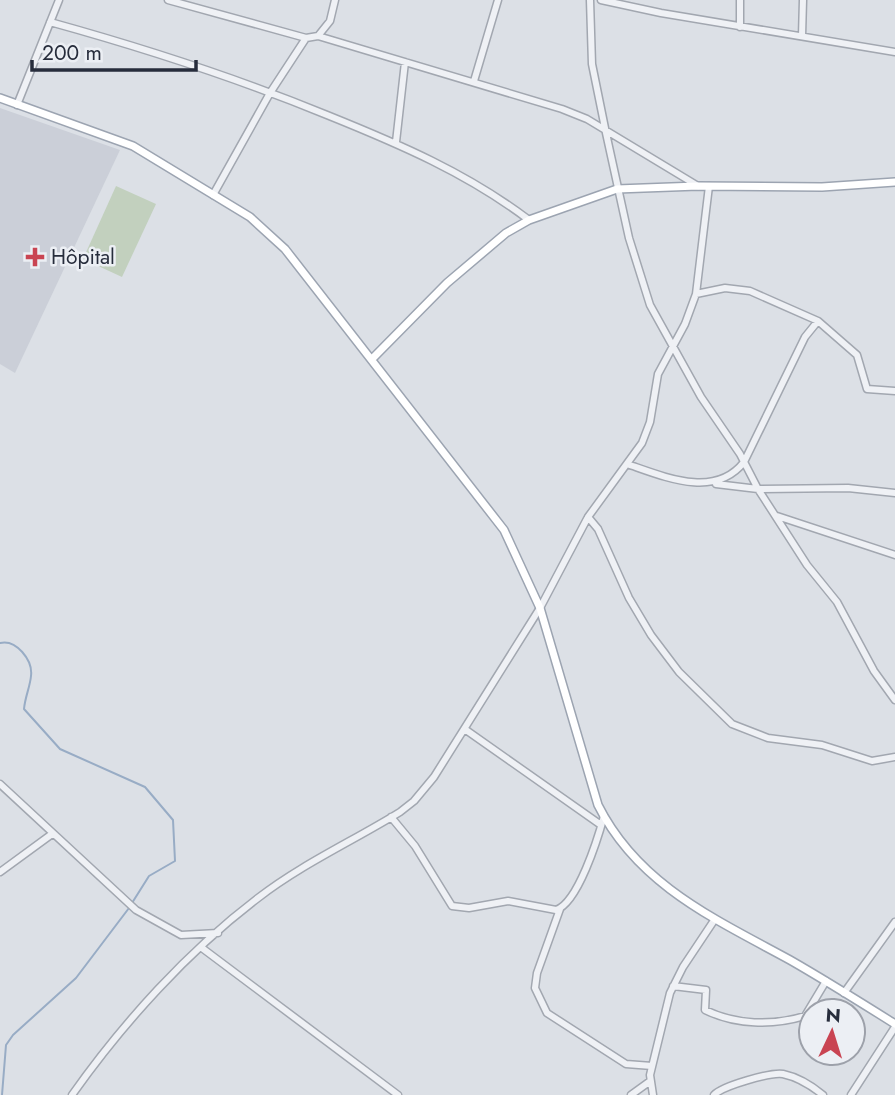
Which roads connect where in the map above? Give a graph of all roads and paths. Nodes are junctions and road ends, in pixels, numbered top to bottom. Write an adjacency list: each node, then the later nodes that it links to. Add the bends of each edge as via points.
1 (59, 0): 9 (street)
2 (168, 0): 13 (street)
3 (335, 0): 11 (street, via 330,21)
4 (498, 0): 16 (street)
5 (590, 0): 20 (street, via 592,64)
6 (601, 0): 10 (street)
7 (740, 0): 10 (street)
8 (803, 0): 12 (street)
9 (50, 22): 17 (street, via 154,51); 19 (street)
10 (740, 27): 12 (street)
11 (318, 36): 13 (street); 15 (street)
12 (802, 36): 14 (street)
13 (306, 38): 17 (street)
14 (895, 52)
15 (405, 62): 16 (street); 21 (street)
16 (474, 81): 20 (street, via 579,115)
17 (270, 93): 21 (street); 26 (street)
18 (0, 99): 19 (main road)
19 (17, 104): 26 (main road, via 132,146)
20 (606, 133): 23 (street); 25 (street)
21 (396, 142): 27 (street, via 470,179)
22 (894, 184): 24 (main road)
23 (698, 186): 24 (main road); 25 (main road)
24 (709, 186): 28 (street)
25 (617, 189): 27 (main road); 30 (street, via 639,274)
26 (213, 195): 31 (main road, via 272,236)
27 (529, 220): 31 (main road, via 479,253)
28 (696, 294): 29 (street, via 725,288 750,291); 30 (street)
29 (818, 321): 32 (street, via 857,355 867,389); 33 (street, via 805,337)
30 (672, 348): 33 (street); 34 (street, via 658,374 646,436)
31 (372, 359): 41 (main road, via 504,530)
32 (895, 391)
33 (744, 462): 35 (street, via 736,473); 36 (street)
34 (627, 464): 35 (street); 39 (street)
35 (716, 484): 36 (street)
36 (758, 489): 37 (street, via 862,488); 38 (street)
37 (895, 493)
38 (777, 516): 40 (street); 42 (street, via 837,602)
39 (588, 517): 41 (street); 44 (street, via 650,635 682,675 732,724 768,738 835,748 872,761)
40 (895, 555)
41 (540, 608): 43 (street); 46 (main road)
42 (895, 701)
43 (466, 730): 47 (street, via 424,790); 48 (street)
44 (895, 757)
45 (0, 784): 49 (street)
46 (604, 816): 48 (street); 52 (main road, via 643,869)
47 (391, 817): 51 (street, via 452,906 469,908 508,901); 54 (street, via 271,888)
48 (601, 825): 51 (street, via 591,862)
49 (52, 834): 50 (street); 54 (street, via 136,910 181,935)
50 (0, 872)
51 (560, 909): 60 (street, via 535,988 547,1013 626,1064)
52 (715, 919): 56 (main road); 57 (street)
53 (895, 922): 58 (street)
54 (218, 933): 55 (street)
55 (202, 948): 62 (street, via 131,1022); 63 (street)
56 (826, 981): 57 (street, via 805,1016 767,1023 716,1015 705,1010 706,990); 58 (main road)
57 (674, 984): 60 (street)
58 (844, 993): 59 (main road)
59 (895, 1025): 68 (street)
60 (652, 1066): 61 (street)
61 (649, 1082): 64 (street); 65 (street)
62 (72, 1095)
63 (398, 1095)
64 (631, 1095)
65 (653, 1095)
66 (714, 1095): 67 (street, via 728,1086 776,1074)
67 (823, 1095)
68 (850, 1095)

